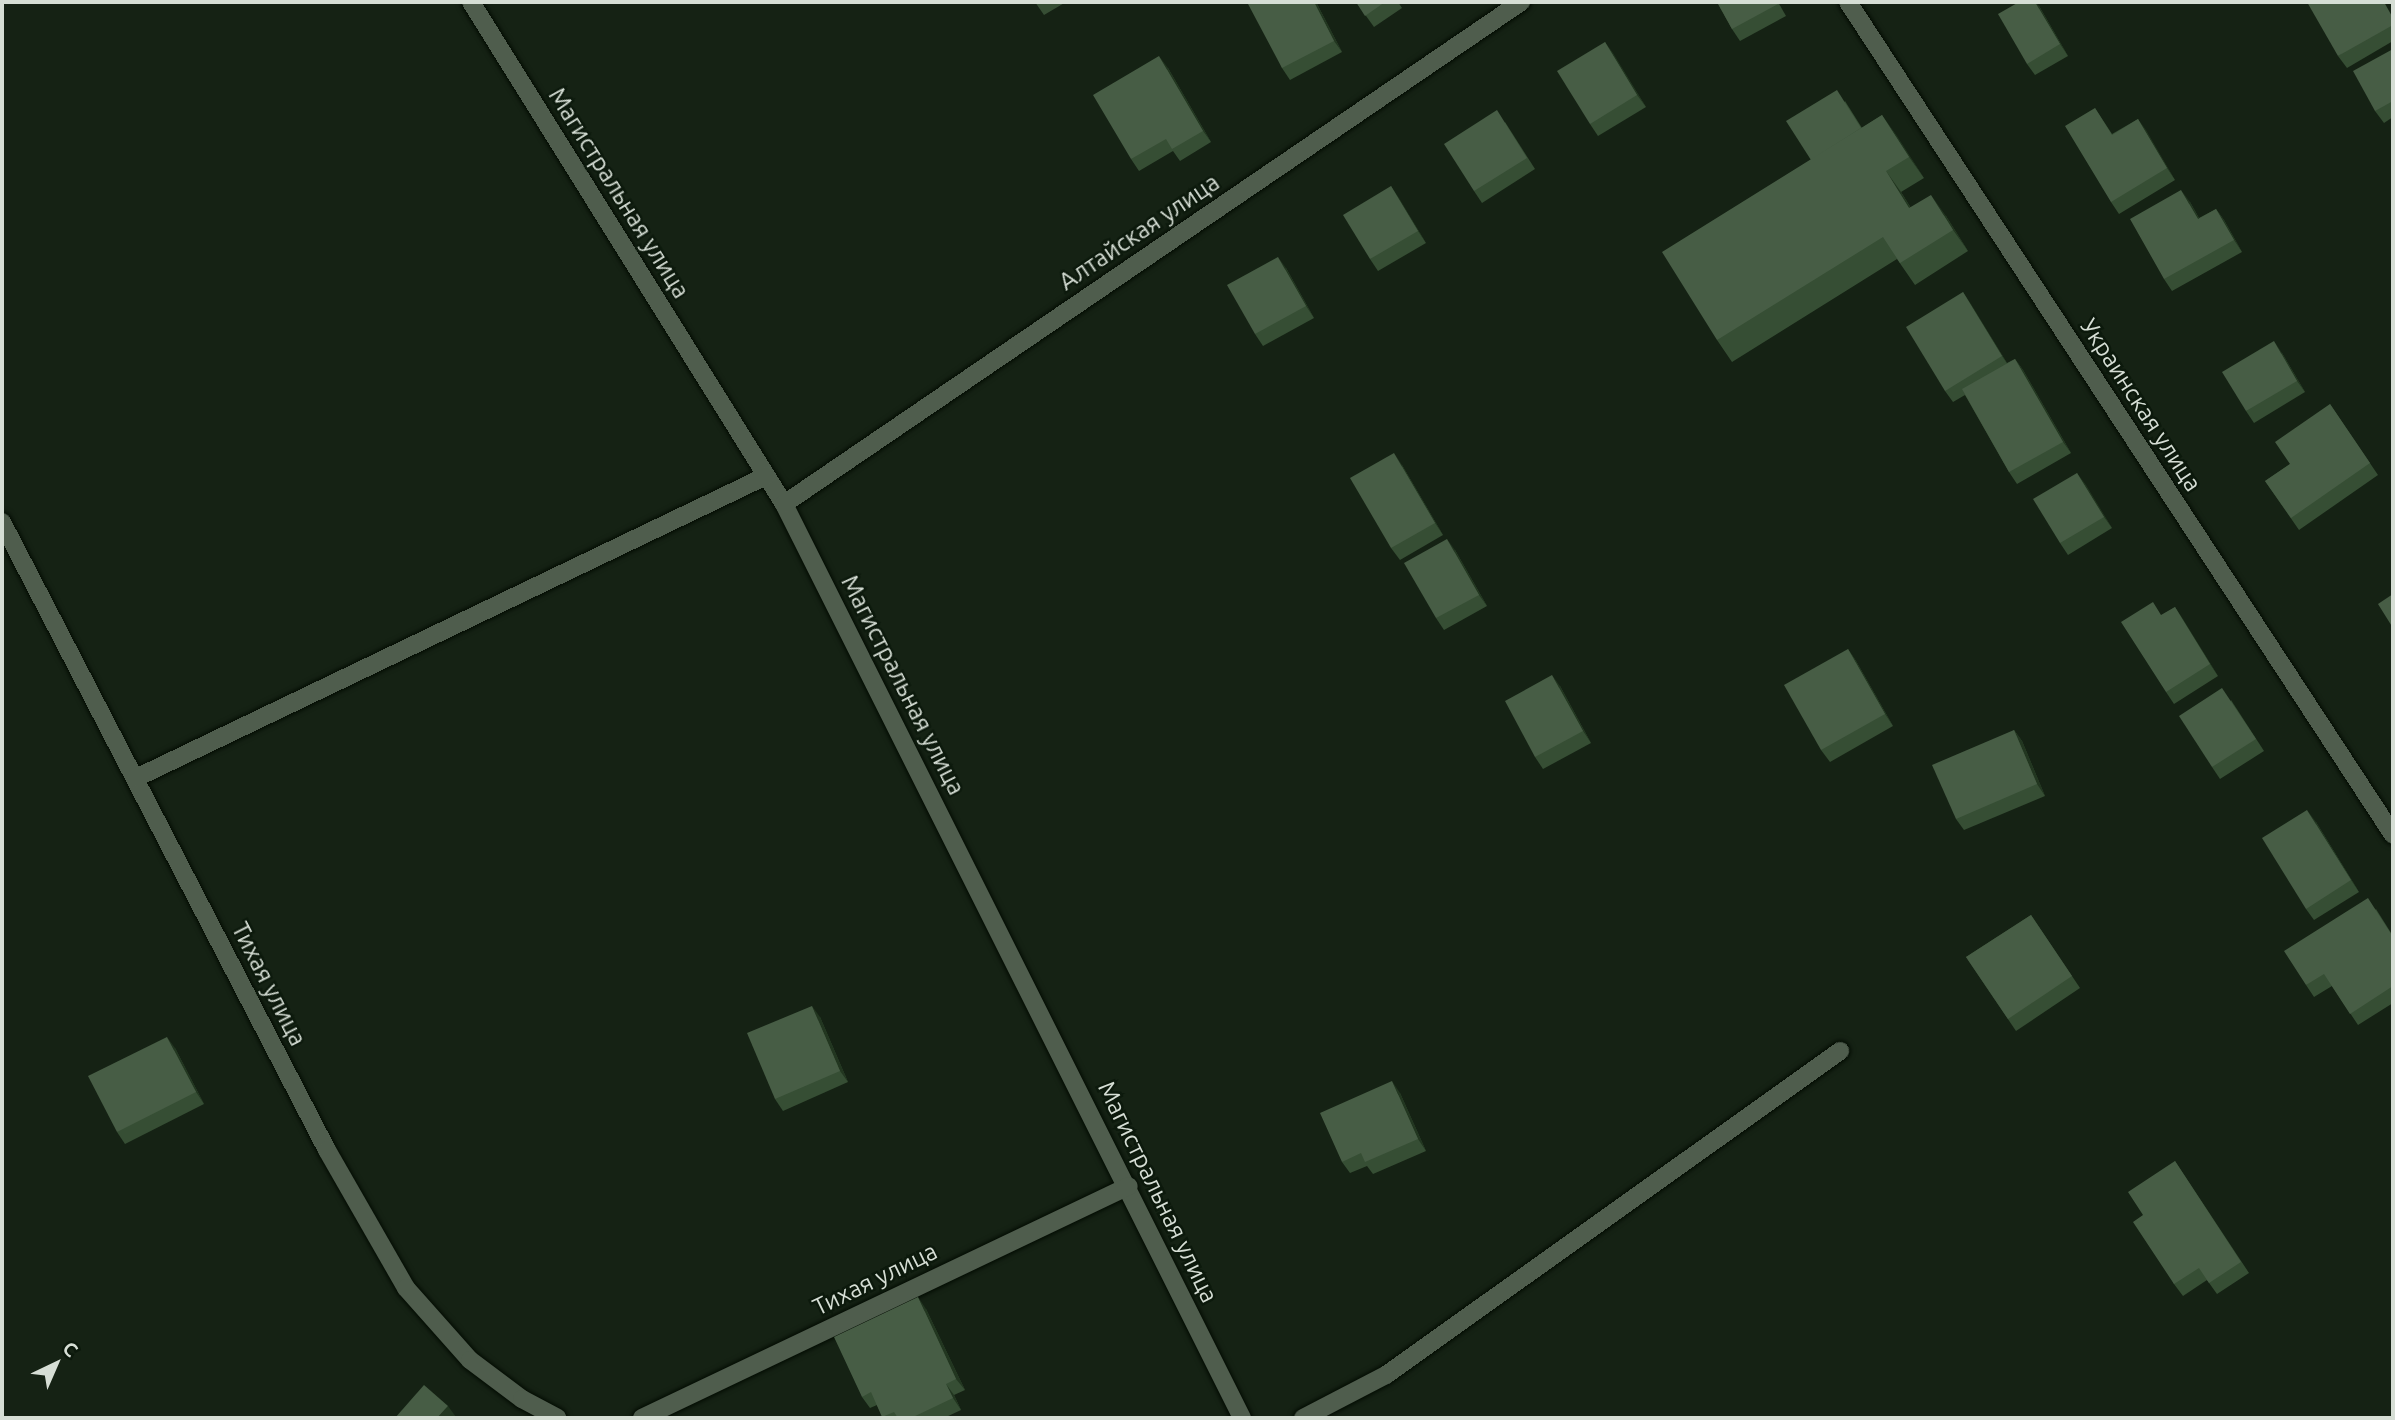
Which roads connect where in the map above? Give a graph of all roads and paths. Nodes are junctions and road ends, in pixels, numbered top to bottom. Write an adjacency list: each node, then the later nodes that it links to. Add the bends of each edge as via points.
1 (471, 2): 4 (street, Магистральная улица)
2 (1521, 2): 5 (street, Алтайская улица)
3 (1848, 2): 8 (street, Украинская улица)
4 (766, 476): 5 (street, Магистральная улица); 7 (street)
5 (784, 504): 10 (street, Магистральная улица)
6 (2, 522): 7 (street, Тихая улица)
7 (136, 778): 11 (street, Тихая улица, via 327,1150 406,1287 470,1360)
8 (2393, 835)
9 (1840, 1051): 14 (street, via 1386,1376)
10 (1129, 1186): 12 (street, Тихая улица); 13 (street, Магистральная улица)
11 (556, 1418)
12 (642, 1418)
13 (1242, 1418)
14 (1303, 1418)

